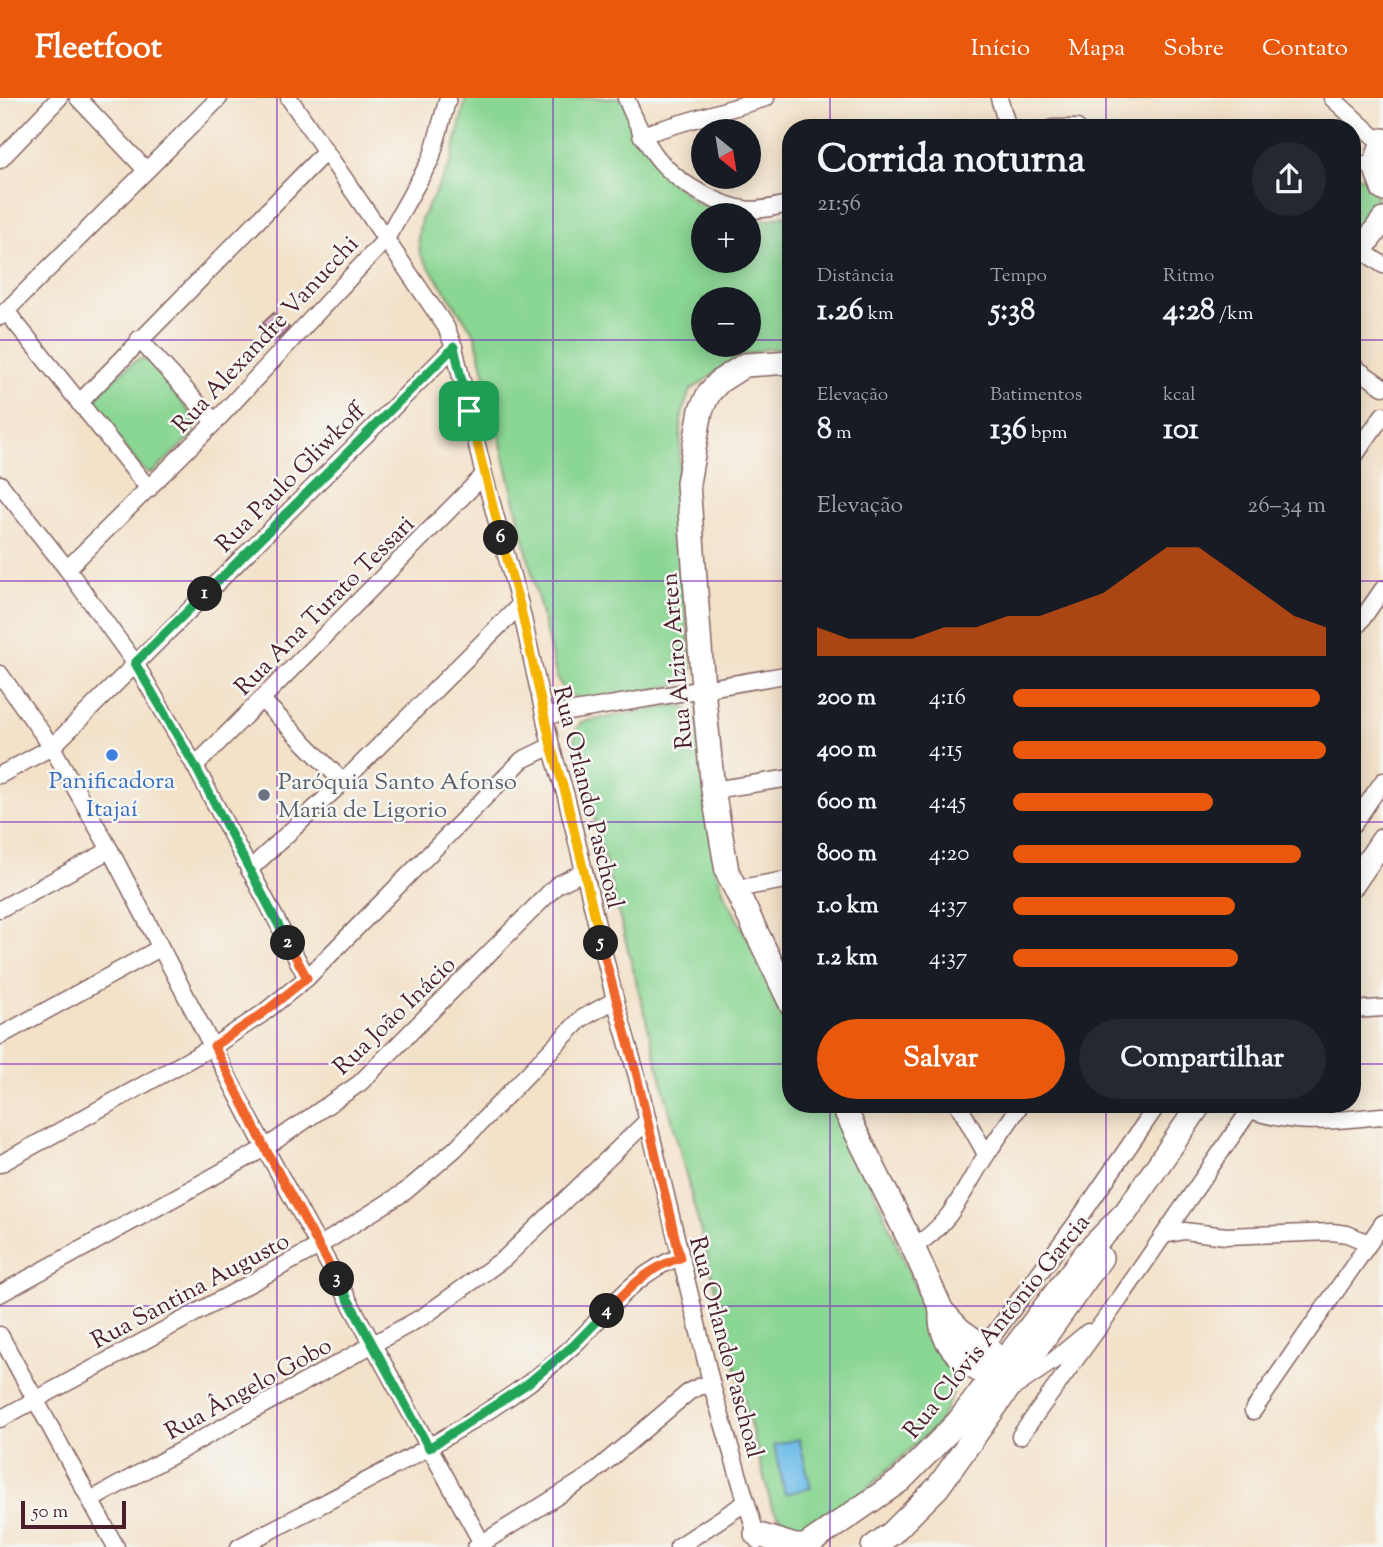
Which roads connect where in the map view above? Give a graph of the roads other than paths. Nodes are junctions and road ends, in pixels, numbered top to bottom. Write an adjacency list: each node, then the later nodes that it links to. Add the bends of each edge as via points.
1 (59, 98): 16 (street)
2 (78, 98): 17 (street)
3 (219, 98): 17 (street)
4 (289, 98): 14 (street, Rua Orlando Paschoal)
5 (448, 98): 21 (street, Rua Alexandre Vanucchi, via 431,159)
6 (626, 98): 12 (street)
7 (766, 98): 12 (street)
8 (999, 98): 10 (street)
9 (1332, 98): 11 (street)
10 (1005, 119)
11 (1348, 119)
12 (641, 135): 19 (street, via 670,174 696,191 733,209)
13 (1361, 137): 15 (street)
14 (325, 152): 21 (street, Rua Orlando Paschoal); 28 (street)
15 (1373, 153): 18 (main road)
16 (0, 160)
17 (146, 170): 27 (street)
18 (1383, 189)
19 (782, 206)
20 (1383, 220): 23 (main road)
21 (386, 239): 29 (street, Rua Orlando Paschoal, via 446,327); 35 (street, Rua Alexandre Vanucchi)
22 (1383, 239): 24 (main road)
23 (1361, 246)
24 (1361, 249)
25 (1361, 253): 26 (street)
26 (1383, 265)
27 (3, 314): 33 (street)
28 (139, 339): 33 (street); 35 (street)
29 (454, 347): 37 (street, Rua Orlando Paschoal); 44 (street, Rua Paulo Gliwkoff)
30 (782, 363): 47 (main road, Rua Alziro Arten, via 745,365 720,381 701,410 688,483)
31 (1361, 372): 32 (street)
32 (1383, 387)
33 (79, 402): 39 (street)
34 (1383, 415): 36 (street)
35 (215, 422): 39 (street, Rua Alexandre Vanucchi)
36 (1361, 447)
37 (484, 475): 42 (street, Rua Orlando Paschoal); 48 (street, Rua Ana Turato Tessari)
38 (0, 484): 40 (street)
39 (149, 489): 40 (street, Rua Alexandre Vanucchi)
40 (67, 569): 44 (street)
41 (1383, 589): 43 (street)
42 (520, 605): 49 (street, Rua Orlando Paschoal); 56 (street)
43 (1361, 621)
44 (135, 663): 51 (street, Rua Paulo Gliwkoff); 52 (street)
45 (0, 674): 51 (street)
46 (782, 675): 47 (street)
47 (703, 688): 49 (street); 57 (main road, Rua Alziro Arten)
48 (262, 700): 52 (street, Rua Ana Turato Tessari); 56 (street)
49 (545, 716): 50 (street, Rua Orlando Paschoal)
50 (551, 746): 62 (street, Rua Orlando Paschoal); 68 (street, via 522,760)
51 (52, 747): 53 (street, Rua Paulo Gliwkoff); 60 (street)
52 (195, 766): 61 (street)
53 (0, 775)
54 (782, 779): 57 (street)
55 (1383, 781): 58 (street)
56 (343, 782): 61 (street)
57 (713, 790): 65 (main road, Rua Alziro Arten, via 727,871)
58 (1361, 813)
59 (1383, 840): 63 (main road)
60 (110, 850): 66 (street); 67 (street)
61 (249, 870): 68 (street)
62 (583, 872): 70 (street, Rua Orlando Paschoal); 84 (street, Rua João Inácio, via 557,885 360,1083)
63 (1361, 872)
64 (782, 880): 65 (street)
65 (735, 888): 69 (main road, Rua Alziro Arten)
66 (0, 909)
67 (160, 948): 73 (street); 74 (street)
68 (307, 978): 74 (street)
69 (782, 985)
70 (615, 1000): 83 (street, Rua Orlando Paschoal); 91 (street, Rua Santina Augusto, via 581,1019 429,1173)
71 (1383, 1008): 72 (street)
72 (1361, 1009)
73 (0, 1036)
74 (214, 1046): 84 (street); 86 (street)
75 (847, 1113): 92 (main road)
76 (963, 1113): 85 (street)
77 (1015, 1113): 85 (street)
78 (1152, 1113): 98 (street)
79 (1194, 1113): 87 (main road)
80 (1248, 1113): 89 (street)
81 (1263, 1113): 82 (street, via 1306,1122)
82 (1383, 1116)
83 (648, 1120): 93 (street, Rua Orlando Paschoal); 97 (street, Rua Ângelo Gobo, via 505,1258 424,1316)
84 (265, 1148): 91 (street); 94 (street, Rua João Inácio)
85 (986, 1154): 92 (street, via 944,1223)
86 (0, 1164)
87 (1126, 1212): 99 (main road, Rua Clóvis Antônio Garcia, via 1086,1253); 99 (main road, Rua Clóvis Antônio Garcia, via 1119,1232 1029,1361)
88 (1383, 1223): 90 (street)
89 (1164, 1235): 90 (street, via 1184,1231 1226,1236 1332,1232); 95 (street)
90 (1369, 1243): 102 (street)
91 (319, 1246): 97 (street); 101 (street, Rua Santina Augusto)
92 (914, 1247): 98 (main road, via 942,1311 945,1334 960,1359)
93 (680, 1258): 100 (street, Rua Orlando Paschoal); 106 (street, via 640,1278 574,1345 527,1384)
94 (0, 1294)
95 (1121, 1297): 99 (street, via 1105,1317 1053,1361); 105 (street)
96 (0, 1335): 101 (street)
97 (373, 1345): 106 (street); 107 (street, Rua Ângelo Gobo)
98 (977, 1357): 99 (main road); 104 (main road)
99 (1003, 1378): 104 (main road, Rua Clóvis Antônio Garcia); 109 (main road, Rua Clóvis Antônio Garcia, via 939,1487)
100 (712, 1386): 108 (street, Rua Orlando Paschoal); 111 (street, via 690,1391 588,1477)
101 (34, 1401): 103 (street, Rua Santina Augusto); 107 (street)
102 (1253, 1411)
103 (0, 1419)
104 (958, 1422): 112 (main road, Rua Clóvis Antônio Garcia, via 901,1480)
105 (1020, 1436)
106 (429, 1448): 111 (street); 114 (street)
107 (91, 1500): 113 (street)
108 (745, 1503): 110 (street, Rua Orlando Paschoal); 115 (street)
109 (890, 1540): 116 (main road, Rua Clóvis Antônio Garcia)
110 (758, 1541): 112 (main road)
111 (481, 1546)
112 (805, 1546)
113 (116, 1547)
114 (239, 1547)
115 (678, 1547)
116 (873, 1547)

